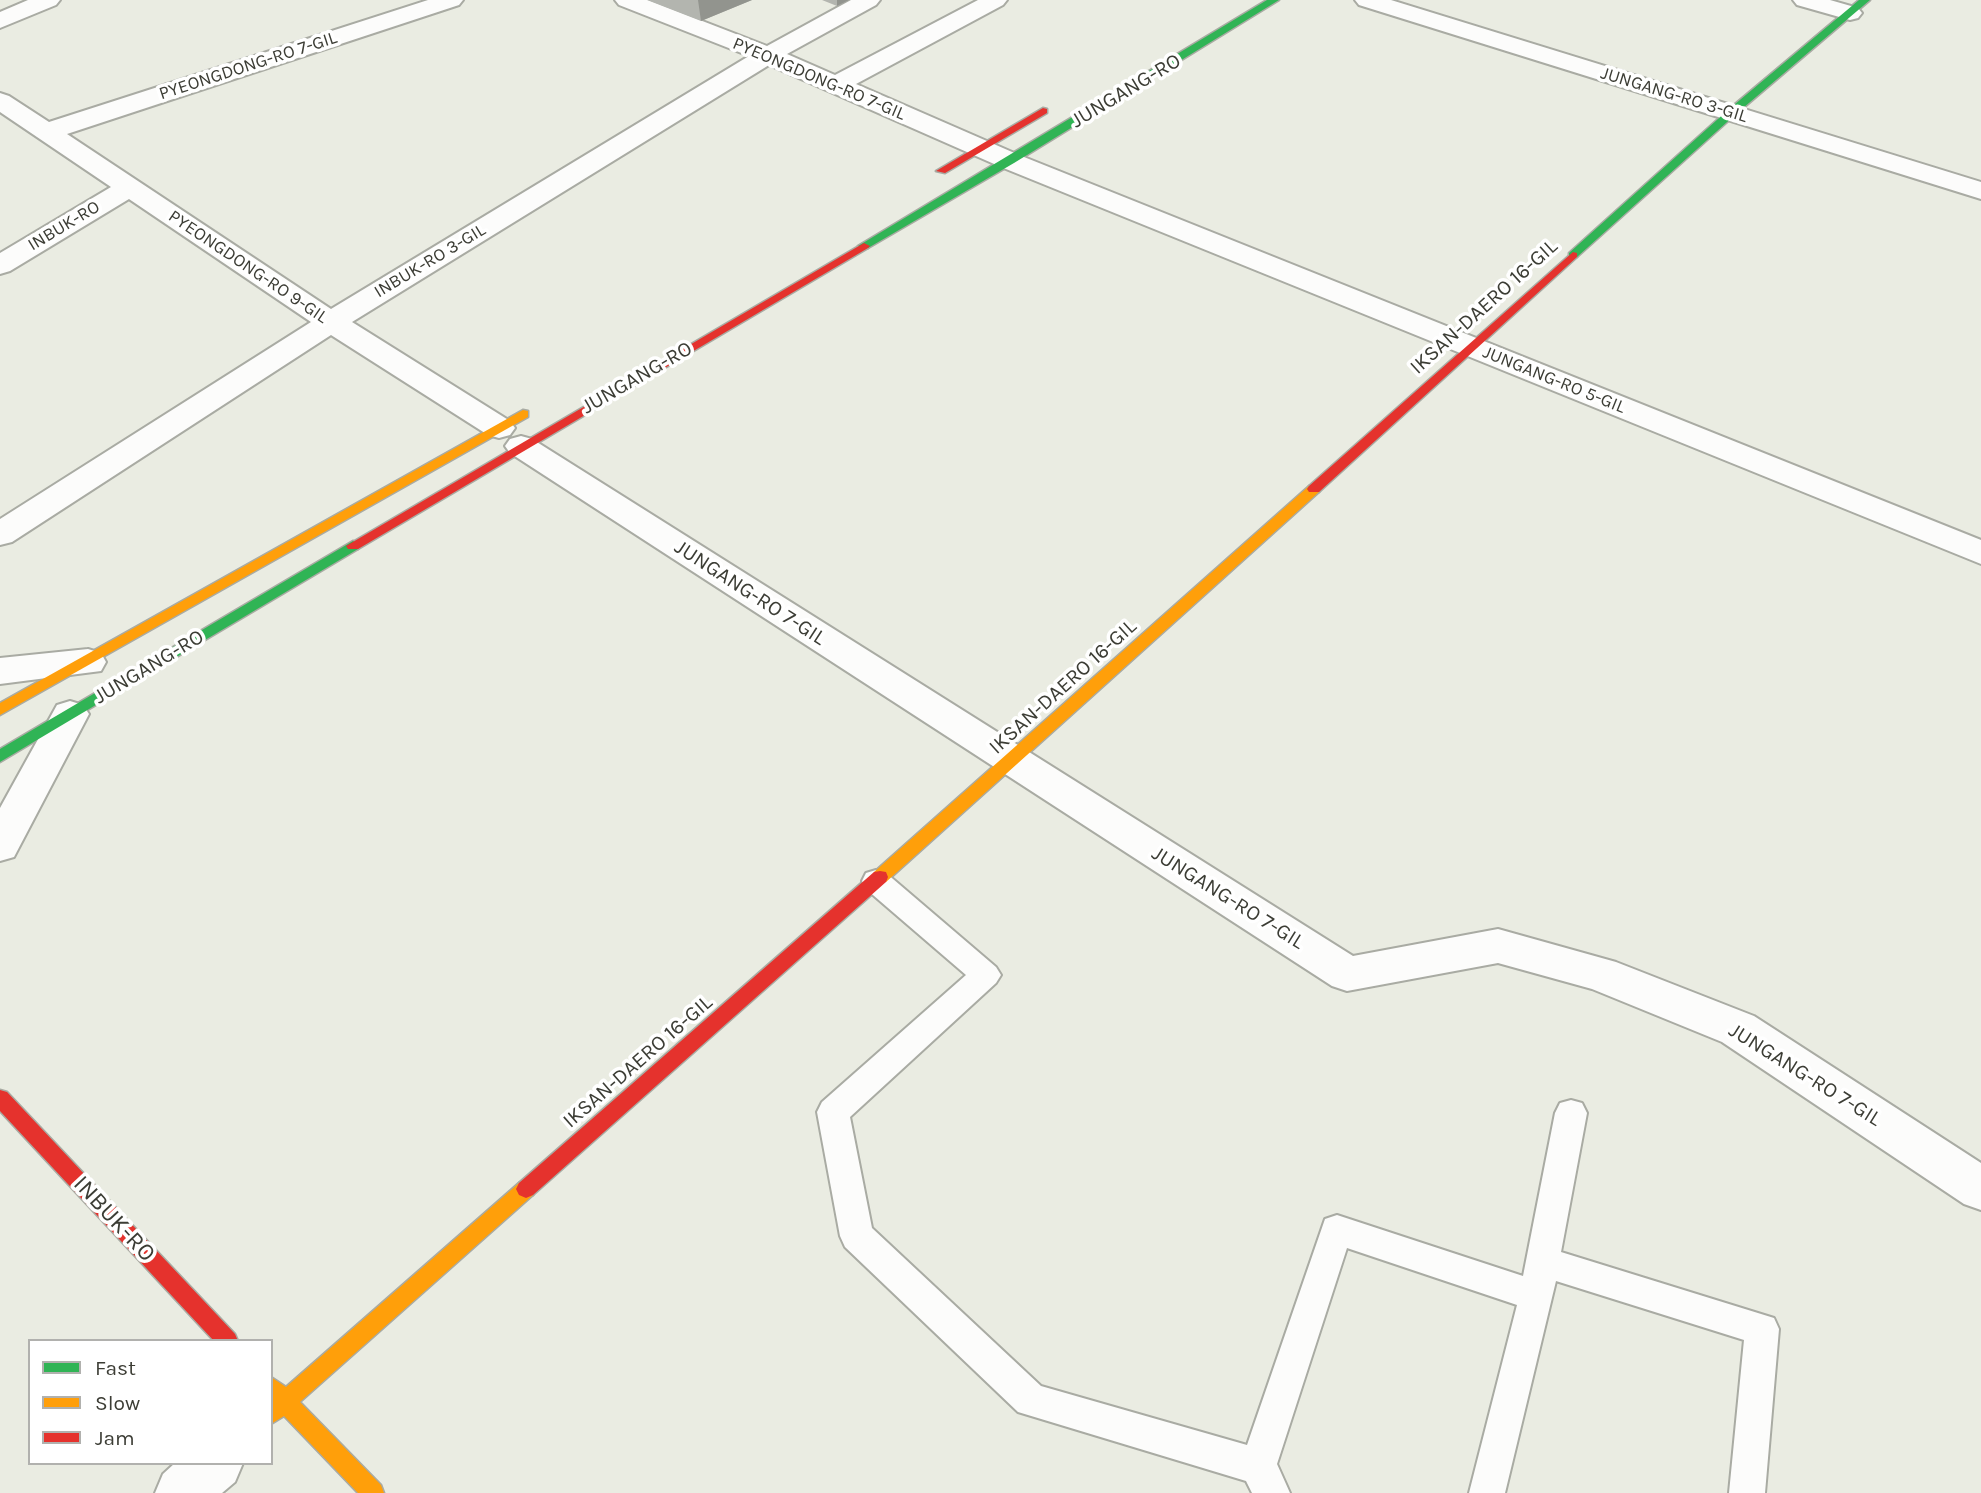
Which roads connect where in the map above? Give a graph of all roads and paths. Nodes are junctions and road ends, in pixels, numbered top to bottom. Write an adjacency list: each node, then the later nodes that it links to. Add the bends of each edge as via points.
1 (48, 0): 10 (street)
2 (451, 0): 16 (street, PYEONGDONG-RO 7-GIL)
3 (627, 0): 11 (street, PYEONGDONG-RO 7-GIL)
4 (868, 0): 11 (street, INBUK-RO 3-GIL)
5 (995, 0): 12 (street)
6 (1274, 0): 18 (street, JUNGANG-RO)
7 (1367, 0): 15 (street, JUNGANG-RO 3-GIL)
8 (1805, 0): 9 (street)
9 (1858, 7): 15 (street, IKSAN-DAERO 16-GIL)
10 (0, 21)
11 (768, 55): 12 (street, PYEONGDONG-RO 7-GIL); 23 (street, INBUK-RO 3-GIL)
12 (834, 86): 17 (street, PYEONGDONG-RO 7-GIL)
13 (0, 102): 16 (street, PYEONGDONG-RO 9-GIL)
14 (1052, 106): 17 (street, JUNGANG-RO)
15 (1732, 112): 21 (street, JUNGANG-RO 3-GIL); 24 (street, IKSAN-DAERO 16-GIL)
16 (46, 132): 20 (street, PYEONGDONG-RO 9-GIL)
17 (980, 148): 18 (street, PYEONGDONG-RO 7-GIL); 19 (street, JUNGANG-RO)
18 (1010, 162): 24 (street, JUNGANG-RO 5-GIL); 26 (street, JUNGANG-RO)
19 (932, 176)
20 (128, 188): 22 (street, INBUK-RO); 23 (street, PYEONGDONG-RO 9-GIL)
21 (1981, 191)
22 (0, 265)
23 (331, 322): 26 (street, PYEONGDONG-RO 9-GIL); 27 (street, INBUK-RO 3-GIL)
24 (1471, 347): 28 (street, JUNGANG-RO 5-GIL); 34 (street, IKSAN-DAERO 16-GIL)
25 (535, 407): 26 (street, JUNGANG-RO)
26 (510, 437): 29 (street, JUNGANG-RO); 32 (street, JUNGANG-RO); 34 (street, JUNGANG-RO 7-GIL)
27 (0, 534)
28 (1981, 553)
29 (88, 662): 30 (street); 31 (street, JUNGANG-RO)
30 (0, 671)
31 (0, 710)
32 (70, 715): 33 (street, JUNGANG-RO); 35 (street)
33 (0, 756)
34 (1012, 761): 36 (street, IKSAN-DAERO 16-GIL); 39 (street, JUNGANG-RO 7-GIL, via 1347,974 1498,946 1601,974 1738,1029)
35 (0, 846)
36 (876, 881): 44 (street, IKSAN-DAERO 16-GIL); 47 (lane, via 986,975 833,1112 857,1236 1031,1400)
37 (0, 1098): 42 (street, INBUK-RO)
38 (1571, 1113): 40 (lane)
39 (1981, 1189)
40 (1542, 1261): 41 (lane); 51 (lane, via 1762,1329)
41 (1536, 1296): 47 (lane, via 1337,1230); 50 (lane)
42 (226, 1339)
43 (273, 1389): 44 (street)
44 (286, 1402): 45 (street, IKSAN-DAERO 16-GIL); 49 (street)
45 (273, 1412)
46 (214, 1465): 48 (street)
47 (1265, 1480)
48 (182, 1493)
49 (373, 1493)
50 (1487, 1493)
51 (1747, 1493)

